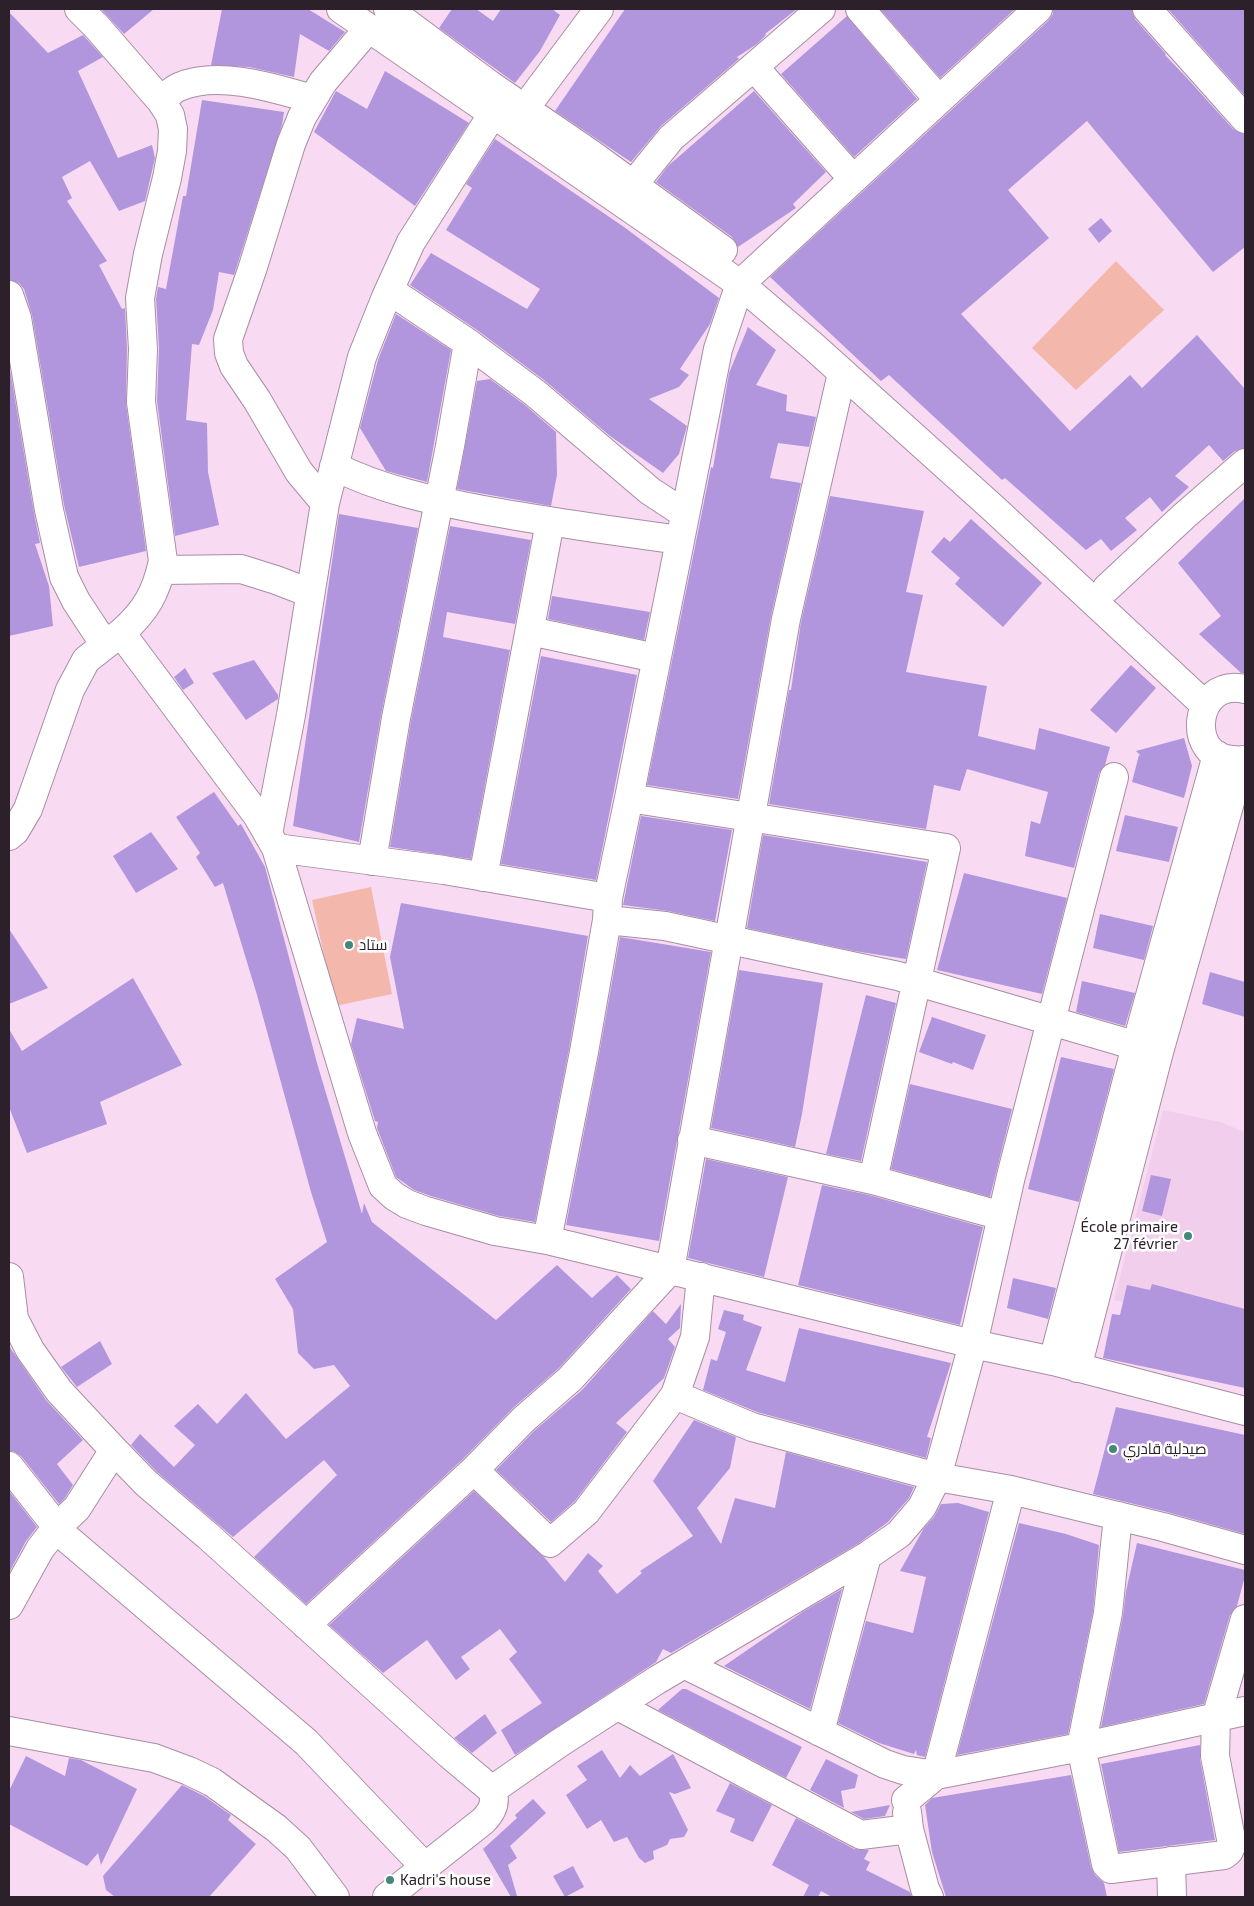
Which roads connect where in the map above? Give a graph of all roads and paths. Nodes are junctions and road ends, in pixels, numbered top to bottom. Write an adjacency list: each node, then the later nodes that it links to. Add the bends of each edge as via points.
1 (79, 9): 13 (street)
2 (341, 9): 9 (street)
3 (388, 9): 14 (street)
4 (821, 9): 10 (street)
5 (860, 9): 12 (street)
6 (1038, 9): 12 (street)
7 (1147, 9): 16 (street)
8 (596, 10): 14 (street)
9 (369, 28): 11 (street, via 323,82); 15 (street)
10 (754, 67): 17 (street); 18 (street, via 671,138)
11 (312, 100): 13 (street, via 276,88 211,79 178,87); 27 (street, via 291,144 230,330 228,345 234,366 299,472)
12 (939, 100): 17 (street)
13 (161, 101): 30 (street, via 174,129 172,151 140,298 143,349 141,402 161,538)
14 (525, 108): 18 (street)
15 (492, 115): 19 (street); 20 (street, via 411,242)
16 (1245, 119)
17 (853, 179): 19 (street)
18 (633, 185): 19 (street)
19 (747, 278): 23 (street); 29 (street, via 718,349); 31 (street, via 888,392)
20 (389, 290): 22 (street); 25 (street, via 362,357)
21 (9, 294): 34 (street, via 17,318 49,510 64,577 76,601)
22 (468, 343): 26 (street); 29 (street, via 535,392 650,491)
23 (842, 373): 37 (street); 41 (street, via 786,619)
24 (1245, 463): 31 (street)
25 (334, 466): 26 (street, via 395,491); 27 (street)
26 (439, 501): 28 (street); 44 (street, via 396,718)
27 (325, 503): 32 (street)
28 (550, 522): 29 (street); 33 (street)
29 (682, 527): 35 (street)
30 (161, 570): 32 (street, via 241,568); 34 (street, via 150,601 137,619)
31 (1107, 588): 37 (street)
32 (310, 593): 43 (street)
33 (530, 631): 35 (street); 45 (street)
34 (113, 639): 42 (street, via 86,660 70,690 28,809); 43 (street, via 257,816)
35 (656, 658): 40 (street)
36 (1245, 689): 37 (street, via 1230,688)
37 (1212, 699): 38 (street, via 1200,721 1201,734 1208,747)
38 (1235, 759): 50 (street)
39 (1114, 777): 49 (street)
40 (629, 798): 41 (street); 46 (street)
41 (750, 817): 47 (street); 48 (street, via 946,848)
42 (9, 836)
43 (272, 841): 44 (street); 54 (street, via 362,1133 383,1186 400,1200 426,1212 495,1231)
44 (372, 861): 45 (street)
45 (483, 877): 46 (street)
46 (607, 909): 47 (street, via 665,926); 54 (street, via 584,1052)
47 (728, 939): 48 (street); 51 (street)
48 (917, 982): 49 (street); 52 (street)
49 (1051, 1021): 50 (street); 53 (street)
50 (1148, 1049): 59 (street)
51 (692, 1140): 52 (street); 55 (street)
52 (873, 1180): 53 (street)
53 (1002, 1216): 58 (street)
54 (547, 1240): 55 (street)
55 (670, 1270): 57 (street); 64 (street, via 570,1379 524,1419)
56 (9, 1277): 62 (street, via 14,1319 30,1350 59,1391)
57 (701, 1277): 58 (street); 60 (street, via 695,1336)
58 (973, 1344): 59 (street); 65 (street)
59 (1065, 1365): 61 (street)
60 (675, 1395): 64 (street, via 586,1512 550,1543); 65 (street, via 752,1427)
61 (1245, 1411)
62 (114, 1450): 68 (street, via 76,1508); 73 (street, via 146,1483)
63 (9, 1466): 68 (street)
64 (474, 1470): 73 (street)
65 (937, 1477): 66 (street); 70 (street, via 922,1507 899,1534)
66 (1012, 1490): 67 (street); 82 (street)
67 (1118, 1516): 69 (street); 80 (street, via 1108,1612)
68 (58, 1526): 71 (street, via 40,1549); 87 (street, via 64,1536 306,1742)
69 (1245, 1550)
70 (867, 1556): 74 (street); 79 (street)
71 (9, 1605)
72 (1245, 1619): 77 (street)
73 (306, 1625): 83 (street)
74 (684, 1664): 75 (street); 79 (street)
75 (618, 1706): 83 (street); 85 (street, via 861,1835)
76 (1245, 1711): 77 (street)
77 (1216, 1718): 80 (street); 86 (street, via 1215,1756 1232,1844 1224,1855)
78 (9, 1731): 88 (street, via 154,1758 212,1782 298,1848)
79 (820, 1732): 81 (street)
80 (1081, 1747): 82 (street); 86 (street, via 1106,1864 1117,1868)
81 (903, 1770): 82 (street); 84 (street)
82 (936, 1775): 84 (street)
83 (492, 1790): 87 (street, via 495,1797 490,1814)
84 (906, 1800): 85 (street)
85 (909, 1829): 90 (street)
86 (1172, 1861): 91 (street)
87 (425, 1867): 89 (street)
88 (335, 1897)
89 (387, 1897)
90 (929, 1897)
91 (1172, 1897)

